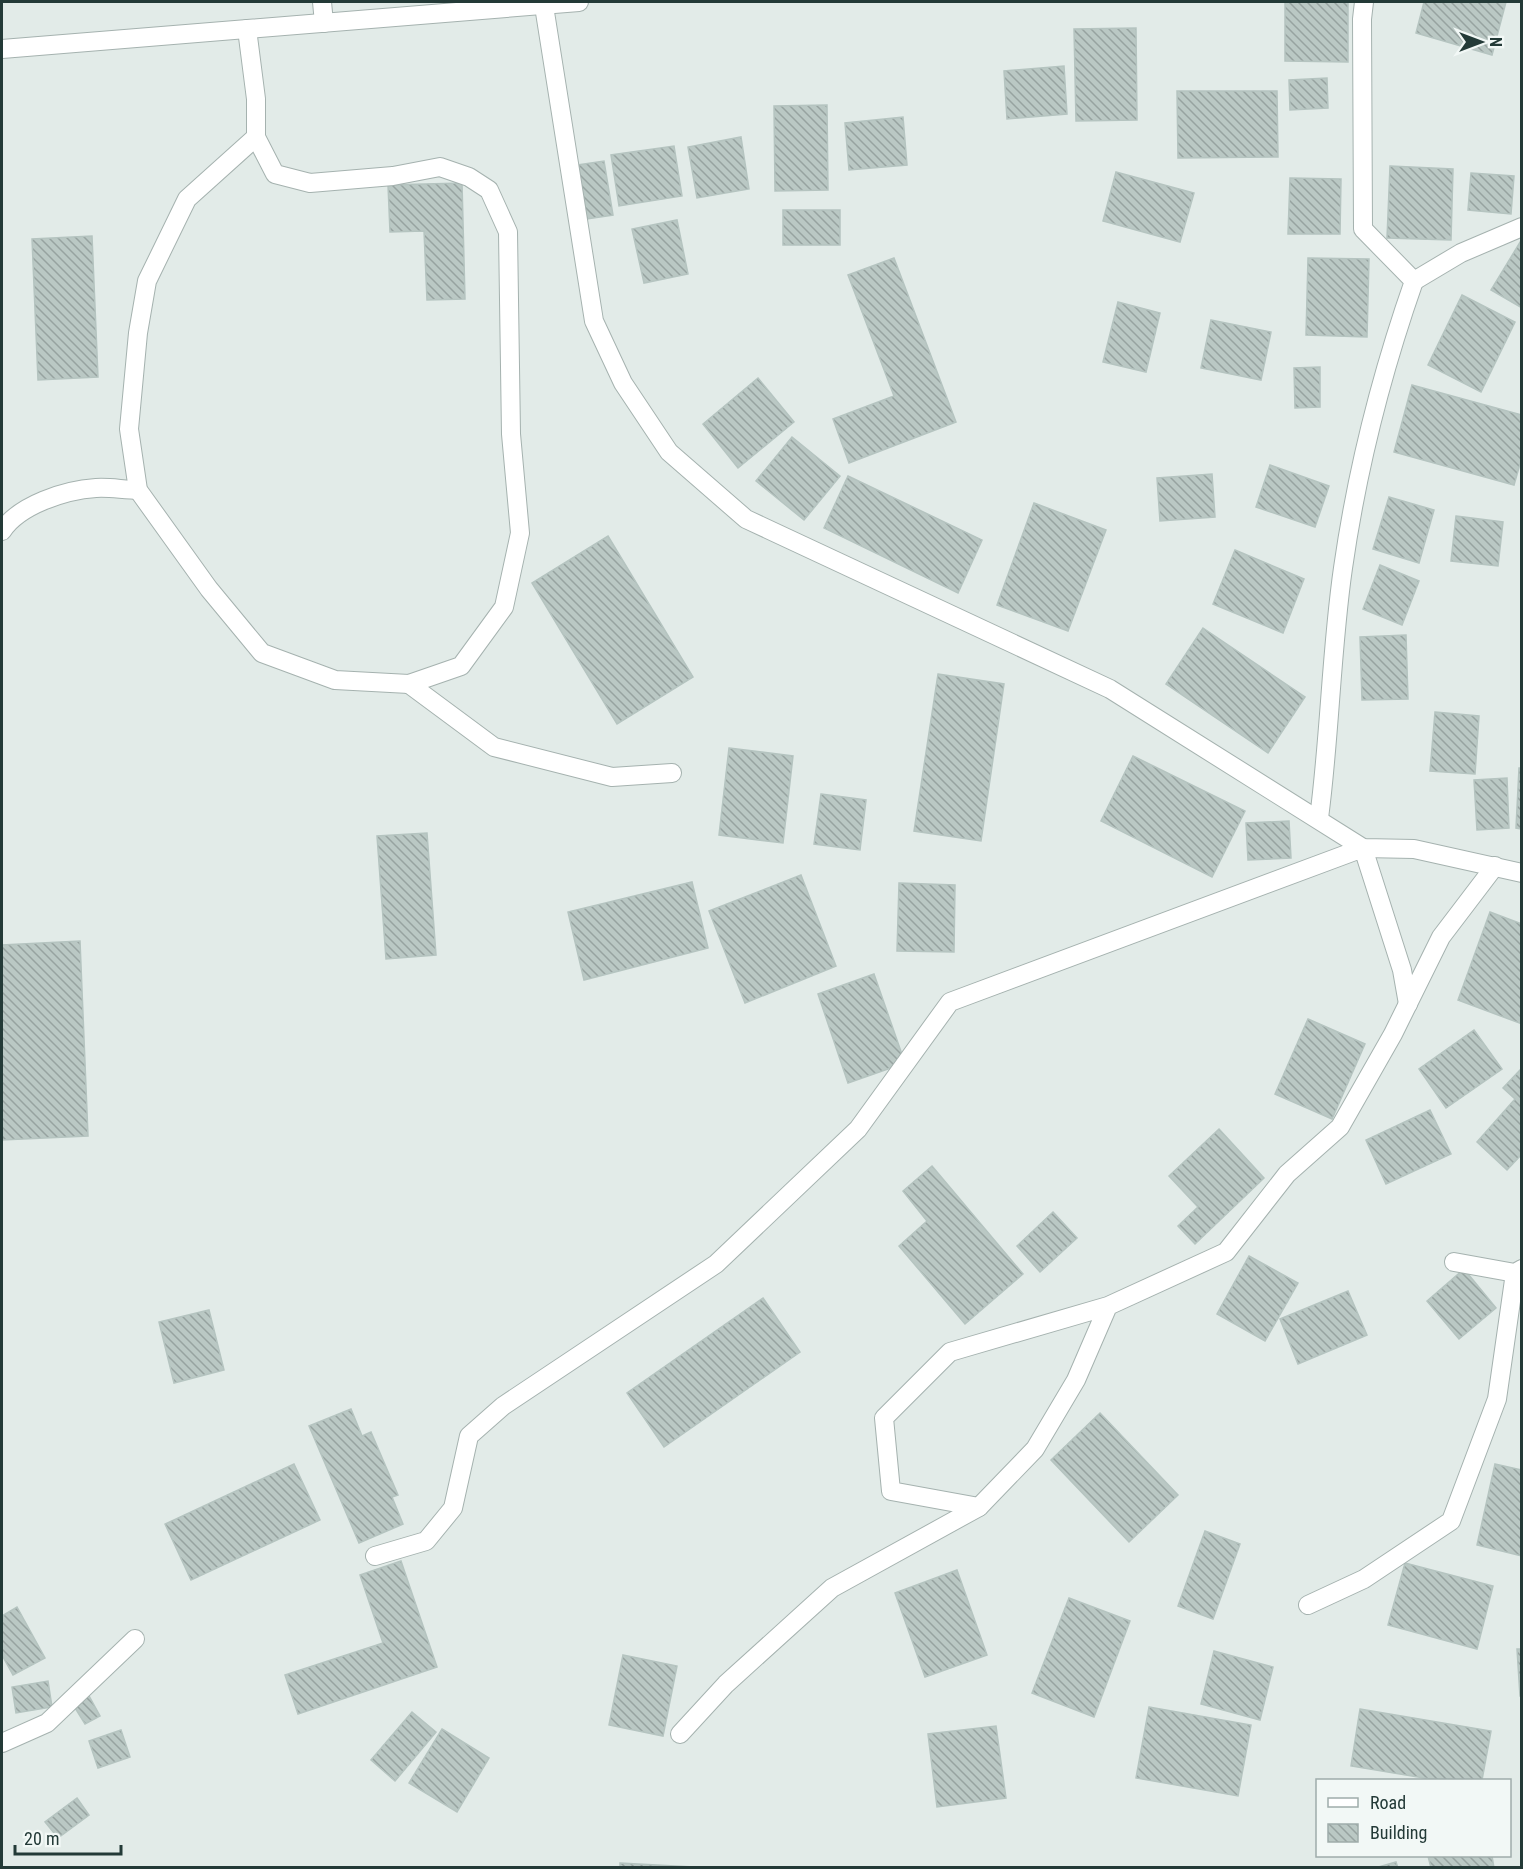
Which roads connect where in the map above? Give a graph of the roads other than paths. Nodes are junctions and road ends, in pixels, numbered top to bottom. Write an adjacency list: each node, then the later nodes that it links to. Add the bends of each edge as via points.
1 (322, 2): 5 (street)
2 (579, 2): 4 (street)
3 (1364, 2): 10 (street, via 1363,229)
4 (544, 6): 5 (street); 15 (street, via 594,321 623,383 669,452 746,519 1110,689)
5 (324, 23): 6 (street)
6 (248, 29): 7 (street); 8 (street)
7 (2, 49)
8 (256, 137): 11 (street, via 187,199 147,281 129,429); 13 (street, via 275,174 310,183 393,176 440,167 469,177 489,190 508,232 510,434 520,533 509,586 504,607 461,666)
9 (1521, 227): 10 (street, via 1461,253)
10 (1414, 281): 15 (street, via 1388,358 1357,475 1342,571)
11 (138, 490): 12 (street, via 95,488 55,497 10,518); 13 (street, via 209,589 262,653 335,680)
12 (2, 531)
13 (409, 684): 14 (street, via 494,747 612,777)
14 (672, 773)
15 (1319, 818): 16 (street)
16 (1363, 848): 17 (street, via 1414,849); 19 (street, via 1402,970); 24 (street, via 950,1002 850,1137 716,1264 503,1406 469,1436 453,1508 426,1541)
17 (1495, 866): 18 (street); 19 (street, via 1441,937)
18 (1521, 873)
19 (1408, 1004): 22 (street, via 1340,1127 1287,1174 1227,1252)
20 (1454, 1262): 21 (street)
21 (1518, 1271): 25 (street, via 1497,1399 1451,1521 1364,1579)
22 (1108, 1306): 23 (street, via 1076,1380 1035,1449); 23 (street, via 950,1352 884,1418 891,1491)
23 (979, 1507): 27 (street, via 832,1588 726,1684)
24 (375, 1556)
25 (1308, 1605)
26 (135, 1639): 28 (street, via 47,1723)
27 (680, 1734)
28 (2, 1743)

